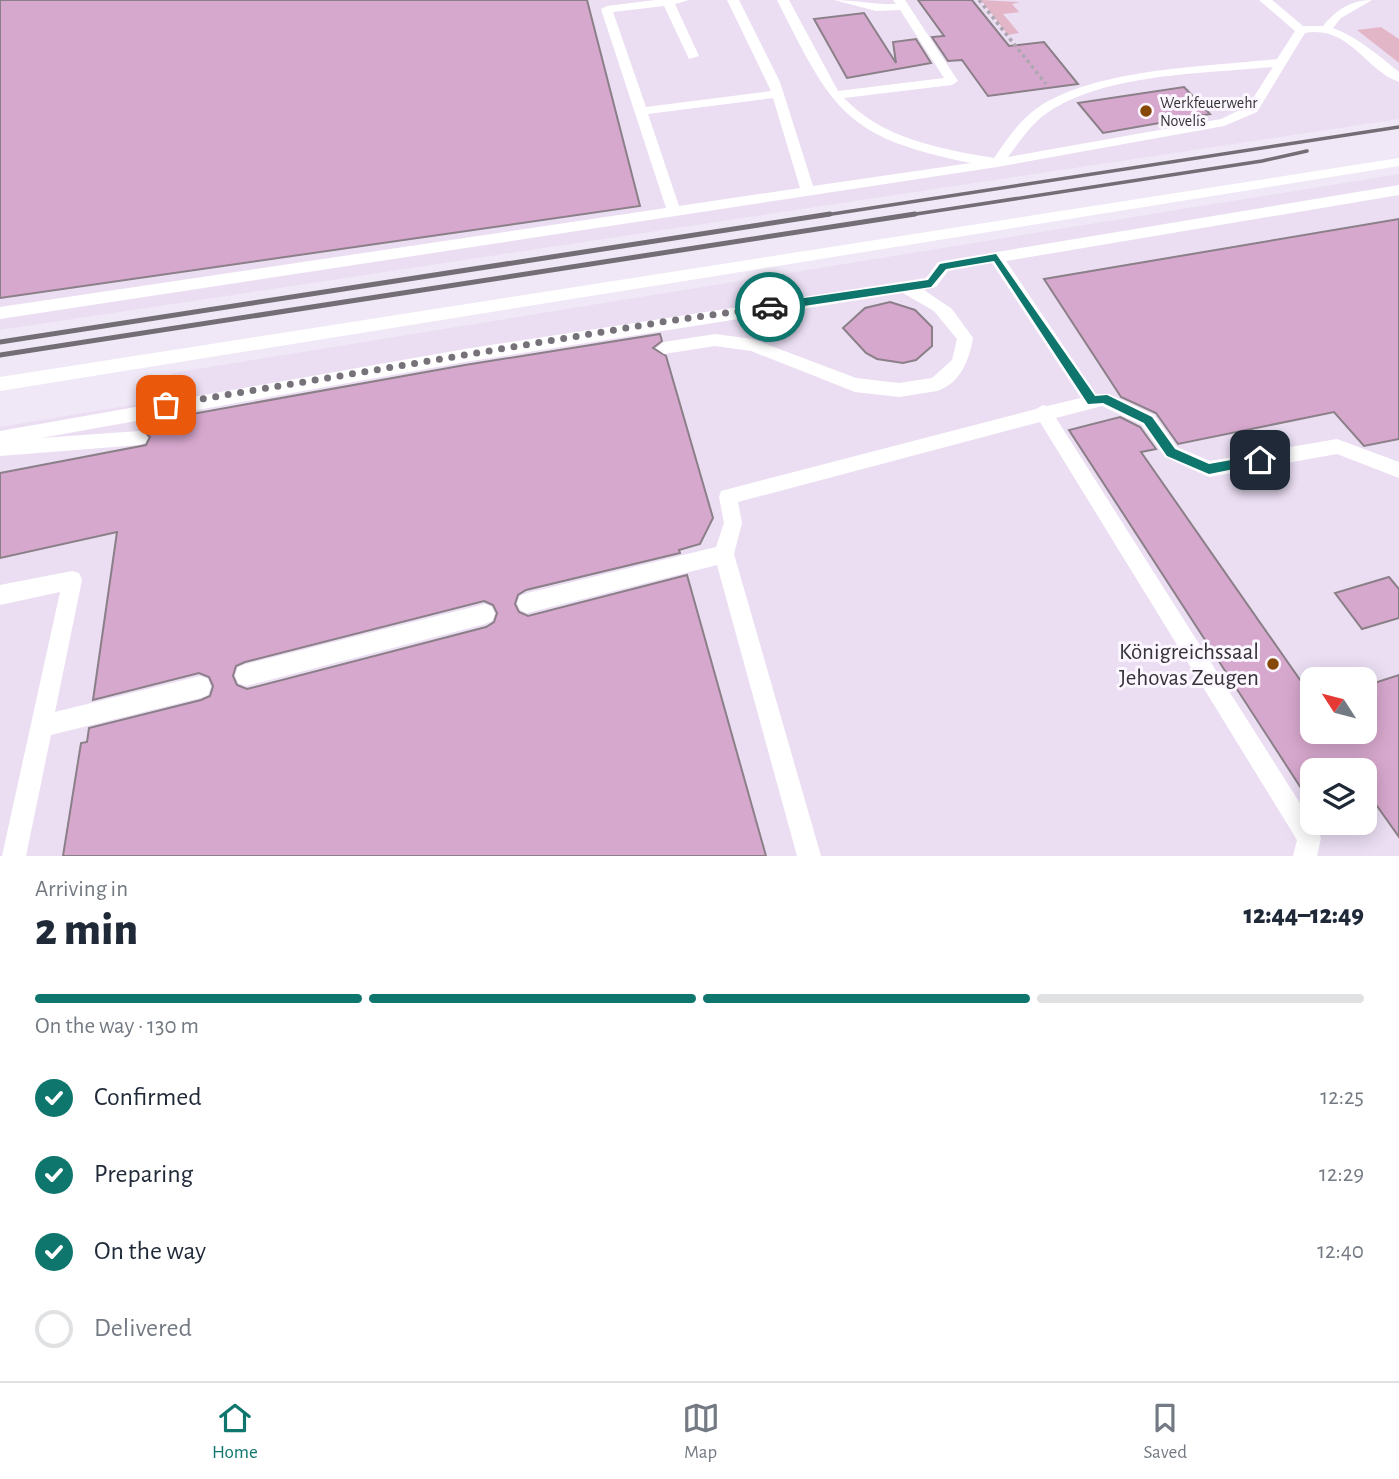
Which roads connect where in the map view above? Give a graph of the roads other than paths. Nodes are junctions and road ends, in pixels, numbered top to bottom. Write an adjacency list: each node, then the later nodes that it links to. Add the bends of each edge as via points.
1 (683, 0): 7 (lane)
2 (733, 0): 14 (lane)
3 (783, 0): 15 (lane)
4 (840, 0): 8 (lane, via 876,8)
5 (1265, 0): 10 (lane)
6 (1366, 0): 9 (lane, via 1337,16)
7 (668, 2): 11 (lane); 16 (lane, via 607,9)
8 (901, 3): 15 (lane, via 952,81)
9 (1326, 29): 10 (lane); 13 (lane, via 1343,36)
10 (1301, 30): 12 (lane)
11 (693, 56)
12 (1282, 62): 18 (lane, via 1110,84 1059,101 1025,124); 18 (lane, via 1253,109 1224,122)
13 (1399, 78)
14 (778, 94): 16 (lane); 20 (lane)
15 (835, 95): 18 (lane, via 861,120 884,132 936,151)
16 (640, 111): 21 (lane)
17 (1399, 162): 26 (lane)
18 (997, 163): 20 (lane)
19 (1399, 190): 22 (lane)
20 (808, 192): 21 (lane)
21 (674, 212): 24 (lane)
22 (996, 257): 23 (lane, via 943,266 931,283); 27 (lane)
23 (905, 287): 25 (lane, via 931,298 965,338 960,363 937,383 899,390 855,385 753,345 715,340); 29 (lane, via 600,332)
24 (1, 314)
25 (664, 348)
26 (0, 384)
27 (1092, 401): 28 (lane); 32 (lane, via 1103,399 1148,420 1171,452 1209,469 1337,446)
28 (1043, 412): 33 (lane, via 727,497 733,523); 42 (lane, via 1309,838)
29 (0, 438)
30 (139, 438): 31 (lane)
31 (0, 449)
32 (1399, 470)
33 (724, 554): 35 (lane); 41 (lane)
34 (0, 595): 39 (lane, via 72,580)
35 (527, 603)
36 (485, 614): 37 (lane)
37 (246, 675)
38 (200, 687): 39 (lane)
39 (42, 726): 40 (lane)
40 (14, 856)
41 (809, 856)
42 (1305, 856)

